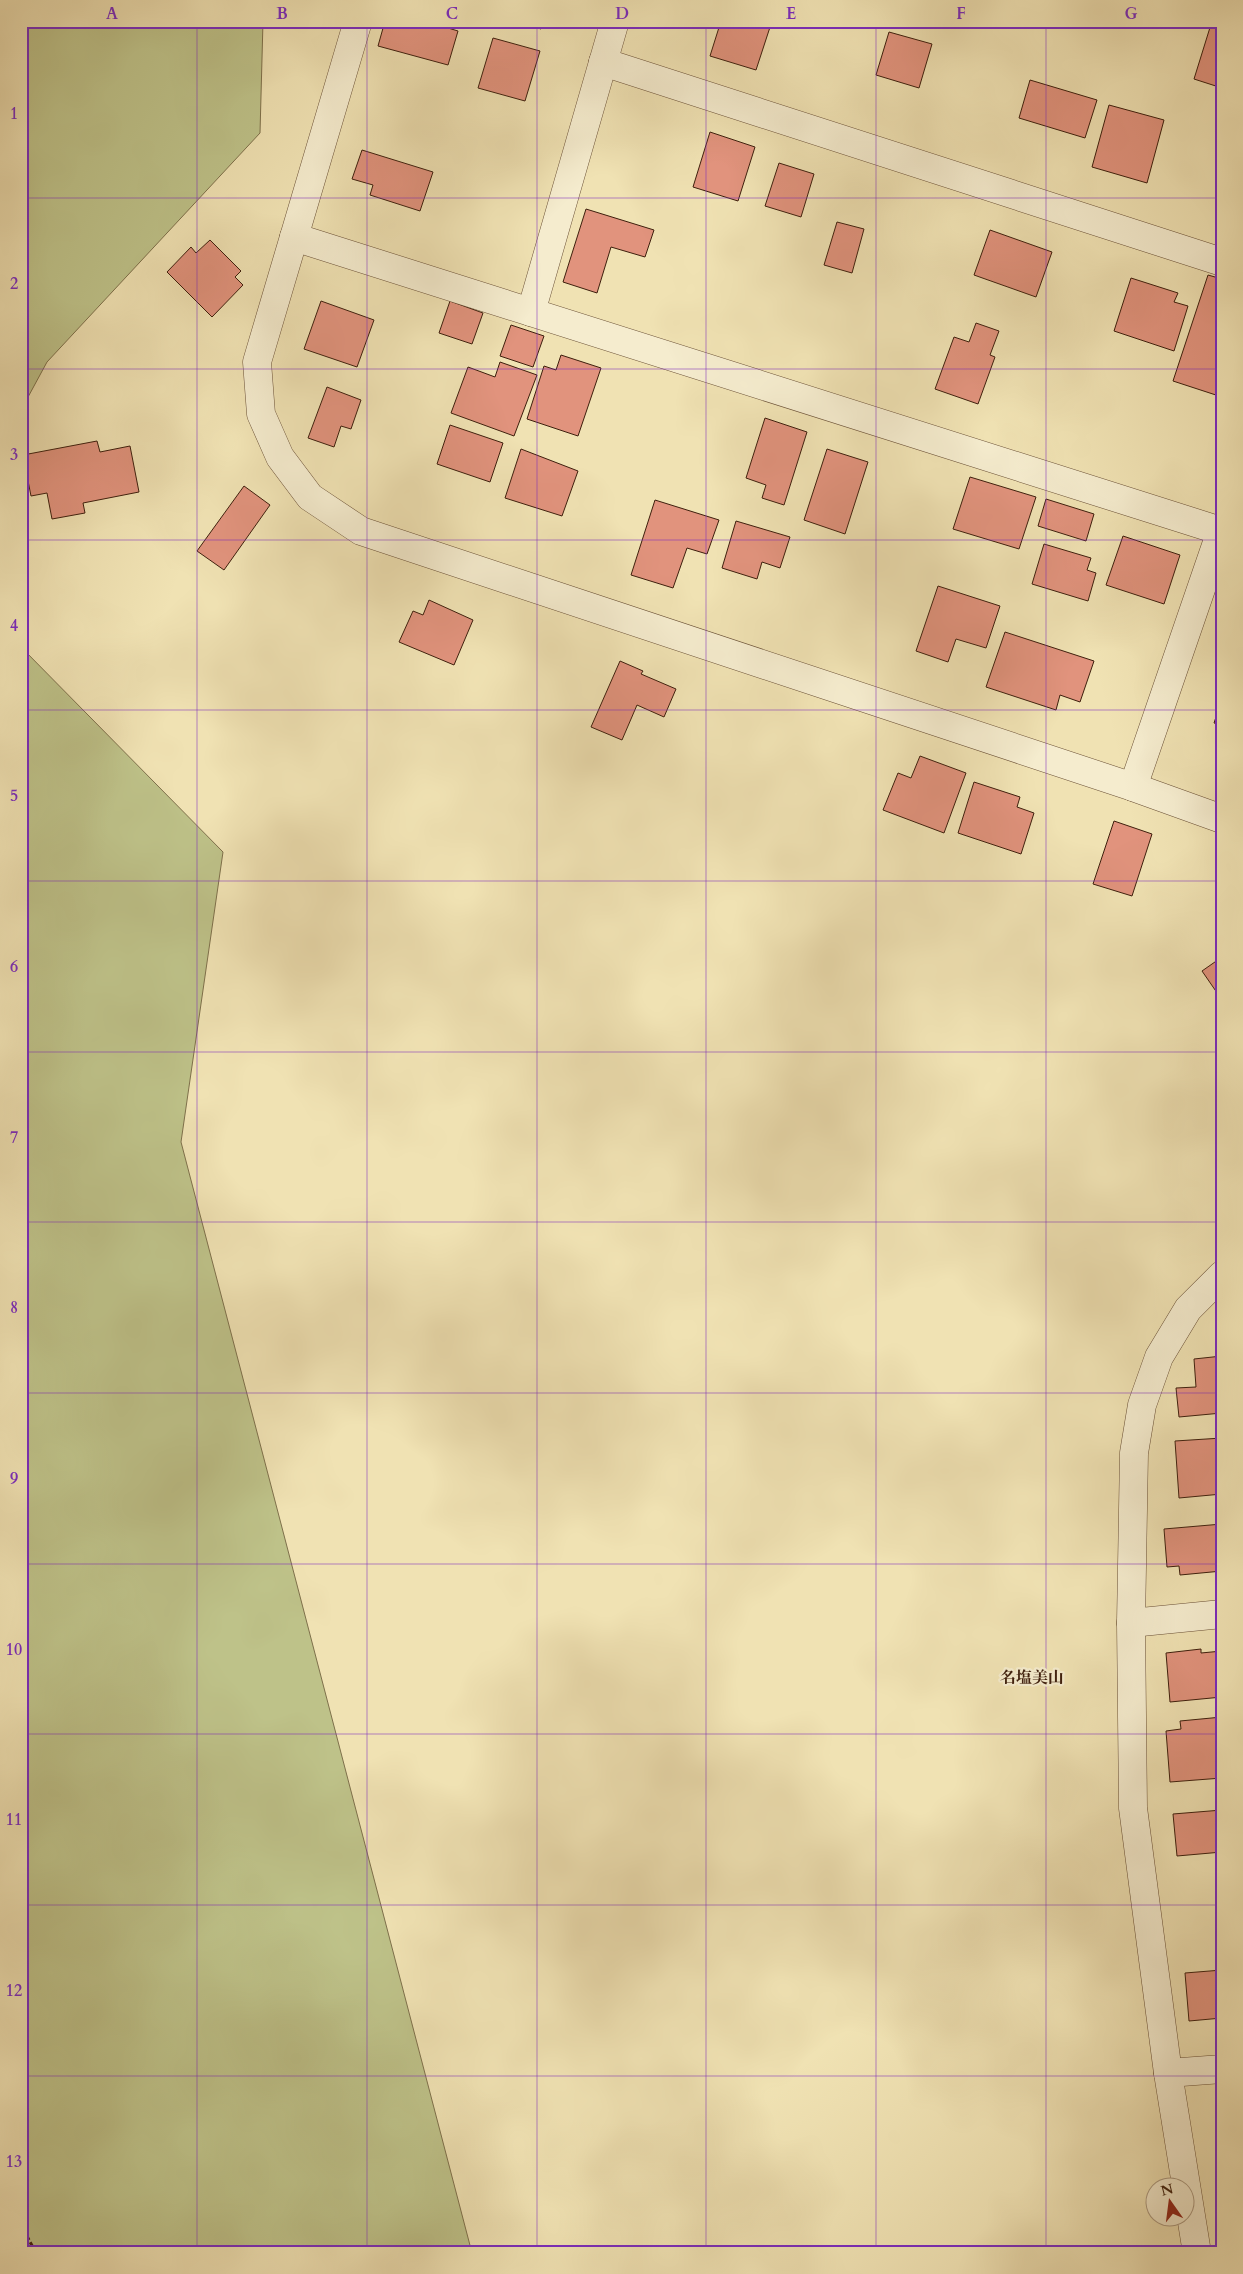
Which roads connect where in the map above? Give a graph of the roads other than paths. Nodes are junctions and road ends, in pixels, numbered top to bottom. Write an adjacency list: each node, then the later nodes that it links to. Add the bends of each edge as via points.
1 (358, 21): 4 (street)
2 (614, 21): 3 (street)
3 (603, 62): 5 (street); 6 (street)
4 (294, 237): 6 (street); 8 (street, via 257,362 261,414 280,457 310,497 361,532)
5 (1222, 262)
6 (531, 312): 7 (street)
7 (1221, 530): 8 (street)
8 (1133, 787): 9 (street)
9 (1222, 818)
10 (1222, 1275): 12 (street, via 1188,1309 1159,1357 1142,1405 1134,1453)
11 (1222, 1614): 12 (street)
12 (1131, 1623): 14 (street, via 1133,1808)
13 (1222, 2069): 14 (street)
14 (1168, 2073): 15 (street)
15 (1197, 2253)

